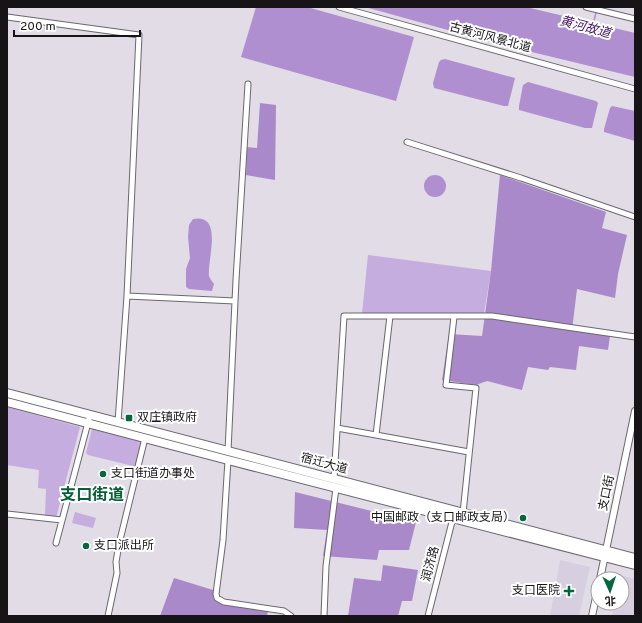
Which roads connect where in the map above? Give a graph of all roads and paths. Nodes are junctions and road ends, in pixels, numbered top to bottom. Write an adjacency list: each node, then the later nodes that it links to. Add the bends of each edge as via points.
1 (339, 7): 6 (street, 古黄河风景北道)
2 (586, 7): 4 (street)
3 (7, 17): 9 (street, via 139,35)
4 (635, 20)
5 (248, 84): 10 (street)
6 (635, 89)
7 (407, 142): 8 (street)
8 (635, 217)
9 (127, 296): 10 (street); 18 (street)
10 (235, 301): 23 (street)
11 (390, 316): 12 (street); 19 (street, via 344,316); 20 (street)
12 (454, 317): 13 (street, via 492,316); 22 (street, via 446,385 476,388)
13 (635, 337)
14 (7, 393): 17 (main road, 宿迁大道)
15 (7, 402): 17 (main road, 宿迁大道)
16 (635, 411): 31 (street, 支口街)
17 (89, 419): 18 (main road, 宿迁大道); 21 (main road, 宿迁大道); 29 (street)
18 (118, 422): 23 (main road, 宿迁大道)
19 (337, 428): 20 (street); 24 (street)
20 (376, 434): 22 (street)
21 (145, 438): 23 (main road, 宿迁大道); 35 (street, via 119,544 117,573)
22 (469, 452): 26 (street)
23 (228, 456): 24 (main road, 宿迁大道); 25 (main road, 宿迁大道); 36 (street, via 217,598 224,602 284,611)
24 (334, 479): 26 (main road, 宿迁大道)
25 (336, 488): 28 (main road, 宿迁大道); 37 (street, via 326,566)
26 (463, 513): 31 (main road, 宿迁大道)
27 (7, 514): 29 (street)
28 (453, 518): 31 (main road, 宿迁大道); 38 (street, 润济路)
29 (62, 520): 30 (street)
30 (56, 543)
31 (606, 554): 32 (main road, 宿迁大道); 33 (main road, 宿迁大道); 34 (street, 支口街)
32 (635, 558)
33 (635, 564)
34 (602, 571)
35 (108, 616)
36 (290, 616)
37 (324, 616)
38 (428, 616)

